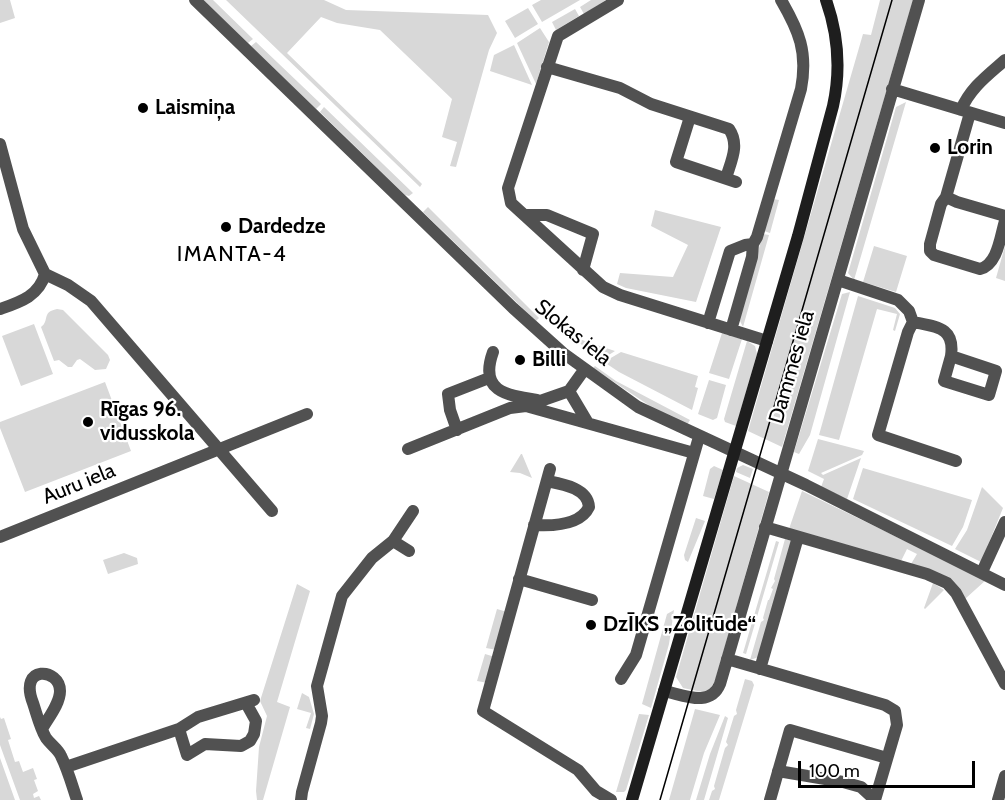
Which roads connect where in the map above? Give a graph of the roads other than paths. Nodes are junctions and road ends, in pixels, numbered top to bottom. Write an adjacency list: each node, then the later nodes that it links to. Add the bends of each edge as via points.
1 (195, 0): 29 (street, Slokas iela, via 513,308)
2 (618, 0): 7 (street, via 560,34)
3 (781, 0): 18 (street, via 800,39 804,73)
4 (826, 0): 26 (street, Dammes iela, via 837,48 837,88)
5 (919, 0): 8 (street, Dammes iela)
6 (1005, 60): 9 (street, via 965,99)
7 (547, 67): 10 (street, via 620,88); 15 (street, via 508,188 511,203)
8 (892, 89): 9 (street); 21 (street, Dammes iela)
9 (966, 111): 11 (street); 14 (street)
10 (690, 117): 10 (street, via 676,162 731,180 735,148 729,129)
11 (1005, 123)
12 (0, 144): 13 (street)
13 (3, 164): 20 (street)
14 (946, 197): 16 (street); 17 (street, via 930,244 934,255 980,269 986,267 992,262)
15 (524, 215): 19 (street); 19 (street, via 547,215 593,234)
16 (1005, 216)
17 (1005, 221)
18 (753, 244): 24 (street, via 730,251); 25 (street)
19 (584, 270): 24 (street, via 603,287 620,295)
20 (43, 279): 22 (street, via 25,300); 38 (street, via 68,285 91,301)
21 (838, 280): 23 (street, via 898,300); 43 (street, Dammes iela)
22 (0, 309)
23 (913, 322): 28 (street, via 947,333 953,344); 42 (street, via 878,435)
24 (708, 323): 25 (street)
25 (731, 330): 26 (street)
26 (767, 341): 40 (street, Dammes iela)
27 (493, 352): 30 (street)
28 (951, 356)
29 (584, 370): 31 (street); 37 (street, Slokas iela, via 638,407)
30 (489, 378): 32 (street, via 500,391); 36 (street, via 448,394)
31 (569, 391): 32 (street); 35 (street)
32 (540, 401): 33 (street)
33 (526, 406): 35 (street); 36 (street, via 510,408)
34 (307, 414): 38 (street, Auru iela)
35 (588, 423): 41 (street)
36 (457, 430): 39 (street)
37 (699, 436): 40 (street, Slokas iela); 41 (street)
38 (219, 449): 45 (street); 49 (street, Auru iela)
39 (408, 449)
40 (734, 452): 43 (street, Slokas iela); 61 (street, Dammes iela)
41 (694, 453): 59 (street, via 636,655)
42 (957, 461)
43 (781, 474): 48 (street, Dammes iela); 53 (street, Slokas iela)
44 (413, 511): 51 (street)
45 (272, 512)
46 (1005, 522): 53 (street)
47 (534, 525): 47 (street, via 559,525 583,515 589,507 586,498 549,475); 54 (street)
48 (765, 527): 50 (street); 57 (street, Dammes iela)
49 (0, 537)
50 (798, 537): 58 (street); 60 (street, via 927,574 946,584 961,600)
51 (393, 542): 52 (street); 69 (street, via 357,575 338,605 317,686 322,716)
52 (409, 551)
53 (982, 572): 55 (street, Slokas iela)
54 (519, 579): 56 (street); 70 (street, via 483,711 578,770 596,791)
55 (1005, 585)
56 (592, 600)
57 (727, 659): 58 (street); 61 (street, Dammes iela, via 720,684 710,698)
58 (760, 669): 64 (street, via 891,707 897,720)
59 (621, 679)
60 (1005, 684)
61 (664, 691): 71 (street, Dammes iela)
62 (42, 729): 65 (street)
63 (179, 729): 63 (street, via 198,717 250,701 256,724 254,736 244,745 205,744 187,754); 65 (street)
64 (887, 758): 66 (street, via 790,730); 73 (street)
65 (66, 767): 68 (street)
66 (778, 771): 72 (street); 73 (street, via 861,787)
67 (1005, 776): 74 (street)
68 (77, 800)
69 (301, 800)
70 (611, 800)
71 (632, 800)
72 (770, 800)
73 (875, 800)
74 (998, 800)

